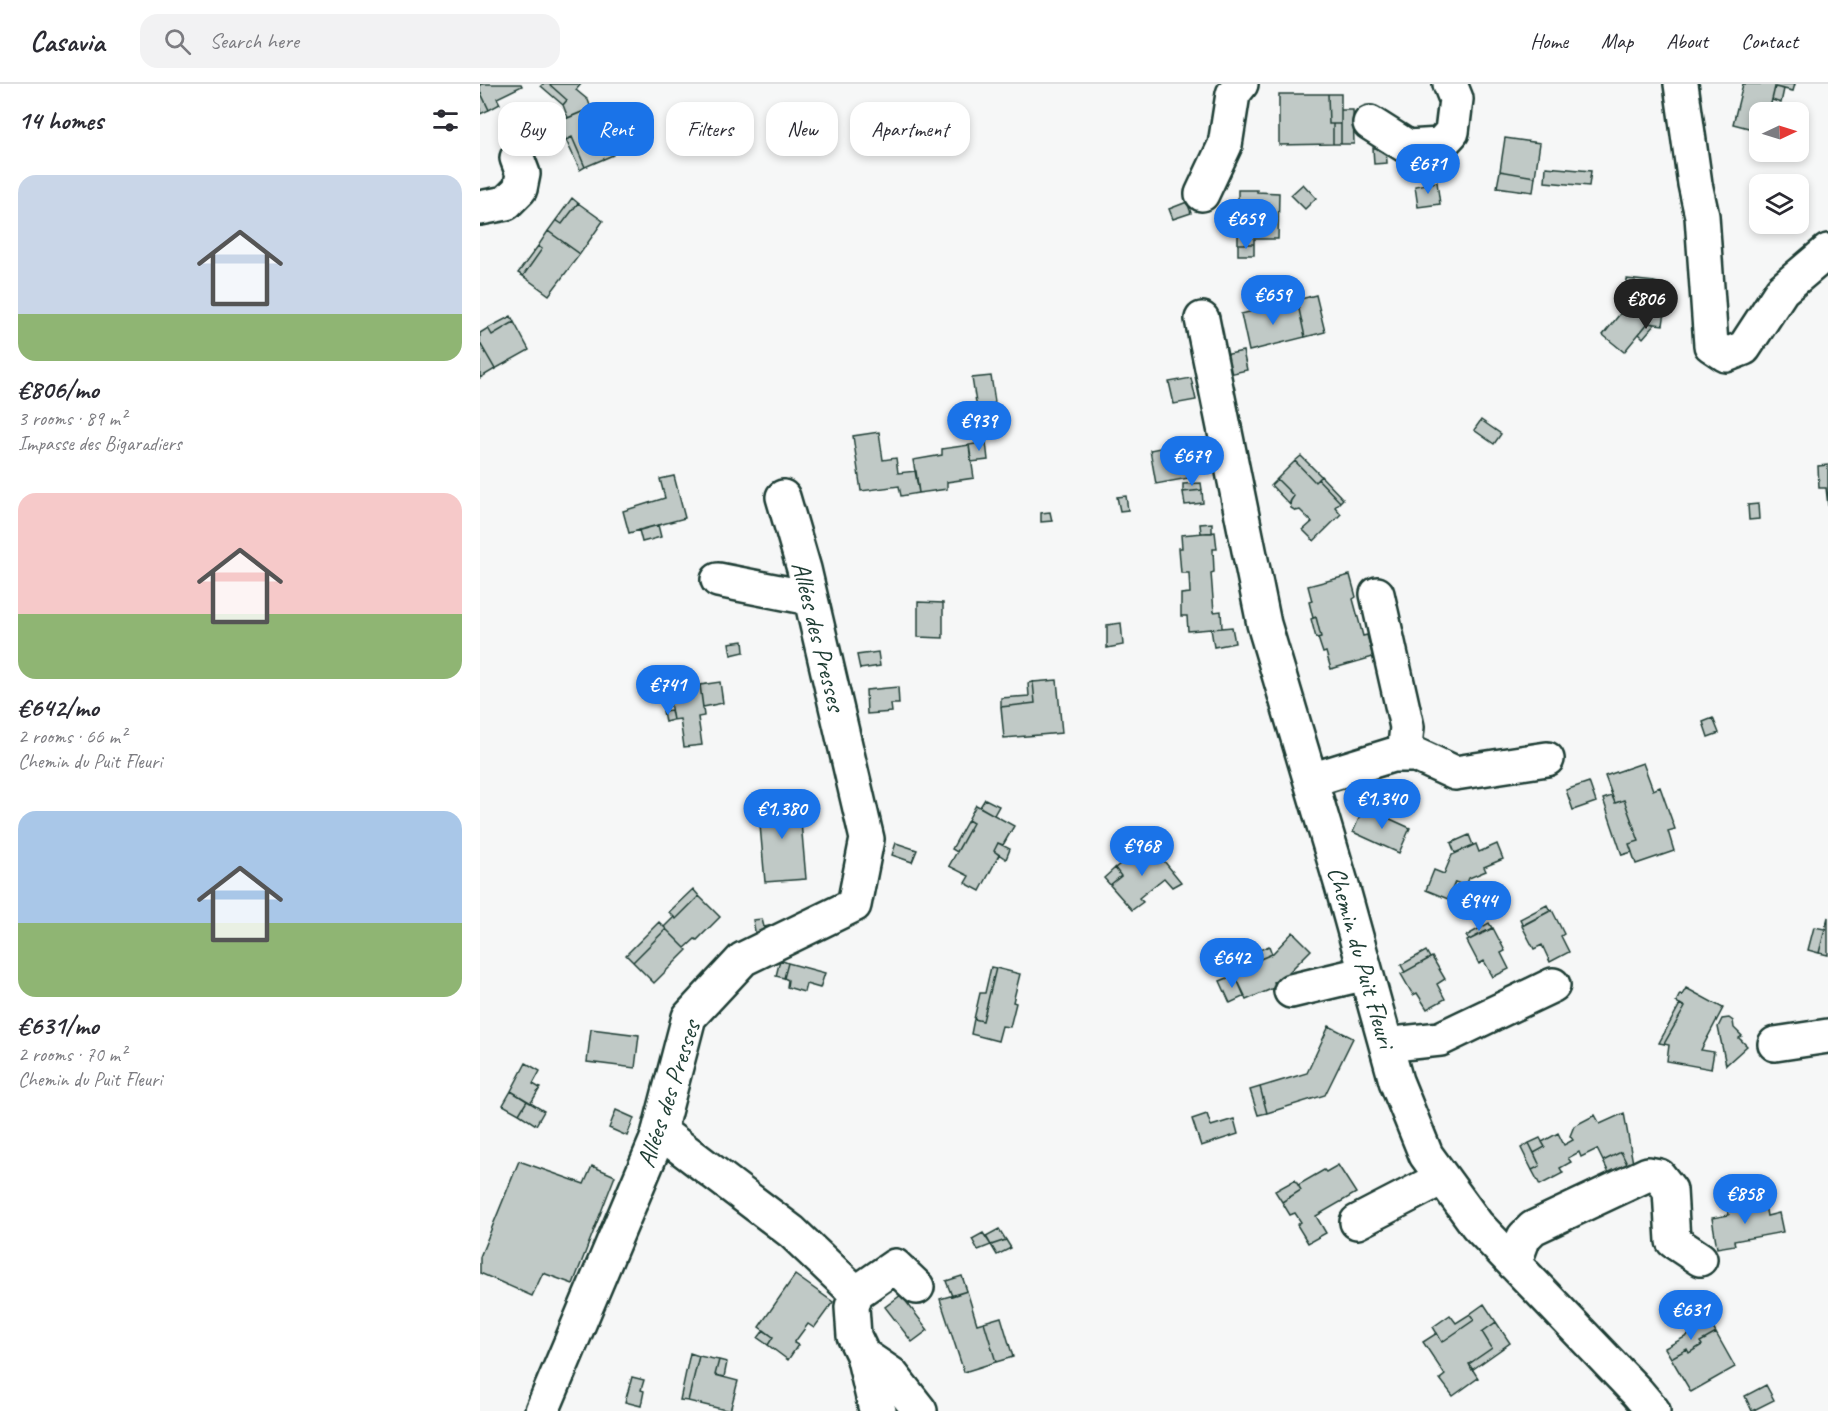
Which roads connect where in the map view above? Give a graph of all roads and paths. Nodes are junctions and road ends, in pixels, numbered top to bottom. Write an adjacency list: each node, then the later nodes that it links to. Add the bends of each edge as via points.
1 (1241, 84): 6 (street, via 1233,94 1225,145)
2 (1450, 84): 4 (street, via 1456,99 1452,132 1440,145 1408,147)
3 (1682, 84): 8 (street, via 1702,216 1711,345 1726,356 1744,348 1782,290)
4 (1370, 123)
5 (517, 158): 7 (street, via 523,174 520,189 506,203)
6 (1202, 194)
7 (480, 208)
8 (1828, 251)
9 (1202, 319): 16 (street, Chemin du Puit Fleuri, via 1264,624)
10 (783, 497): 13 (street, Allées des Presses)
11 (718, 580): 13 (street)
12 (1377, 594): 14 (street, via 1407,727)
13 (810, 598): 23 (street, Allées des Presses, via 867,839 854,905 743,959 689,1017)
14 (1404, 755): 15 (street, via 1416,755 1455,773); 16 (street, via 1392,755)
15 (1547, 759)
16 (1311, 780): 17 (street, Chemin du Puit Fleuri)
17 (1366, 973): 19 (street); 22 (street, Chemin du Puit Fleuri)
18 (1553, 985): 22 (street, via 1440,1039 1402,1043)
19 (1291, 991)
20 (1828, 1036): 21 (street)
21 (1775, 1044)
22 (1388, 1050): 24 (street, Chemin du Puit Fleuri, via 1396,1081 1426,1155)
23 (660, 1131): 29 (street, via 792,1232); 31 (street, Allées des Presses)
24 (1442, 1178): 25 (street); 27 (street, Chemin du Puit Fleuri, via 1477,1225)
25 (1357, 1222)
26 (1700, 1259): 27 (street, via 1673,1241 1670,1190 1659,1176 1648,1174 1533,1228 1524,1237)
27 (1514, 1264): 34 (street, Chemin du Puit Fleuri)
28 (917, 1287): 29 (street, via 895,1266)
29 (855, 1293): 30 (street, via 854,1336)
30 (863, 1355): 32 (street); 33 (street, via 891,1374)
31 (542, 1411)
32 (879, 1411)
33 (920, 1411)
34 (1653, 1411)

